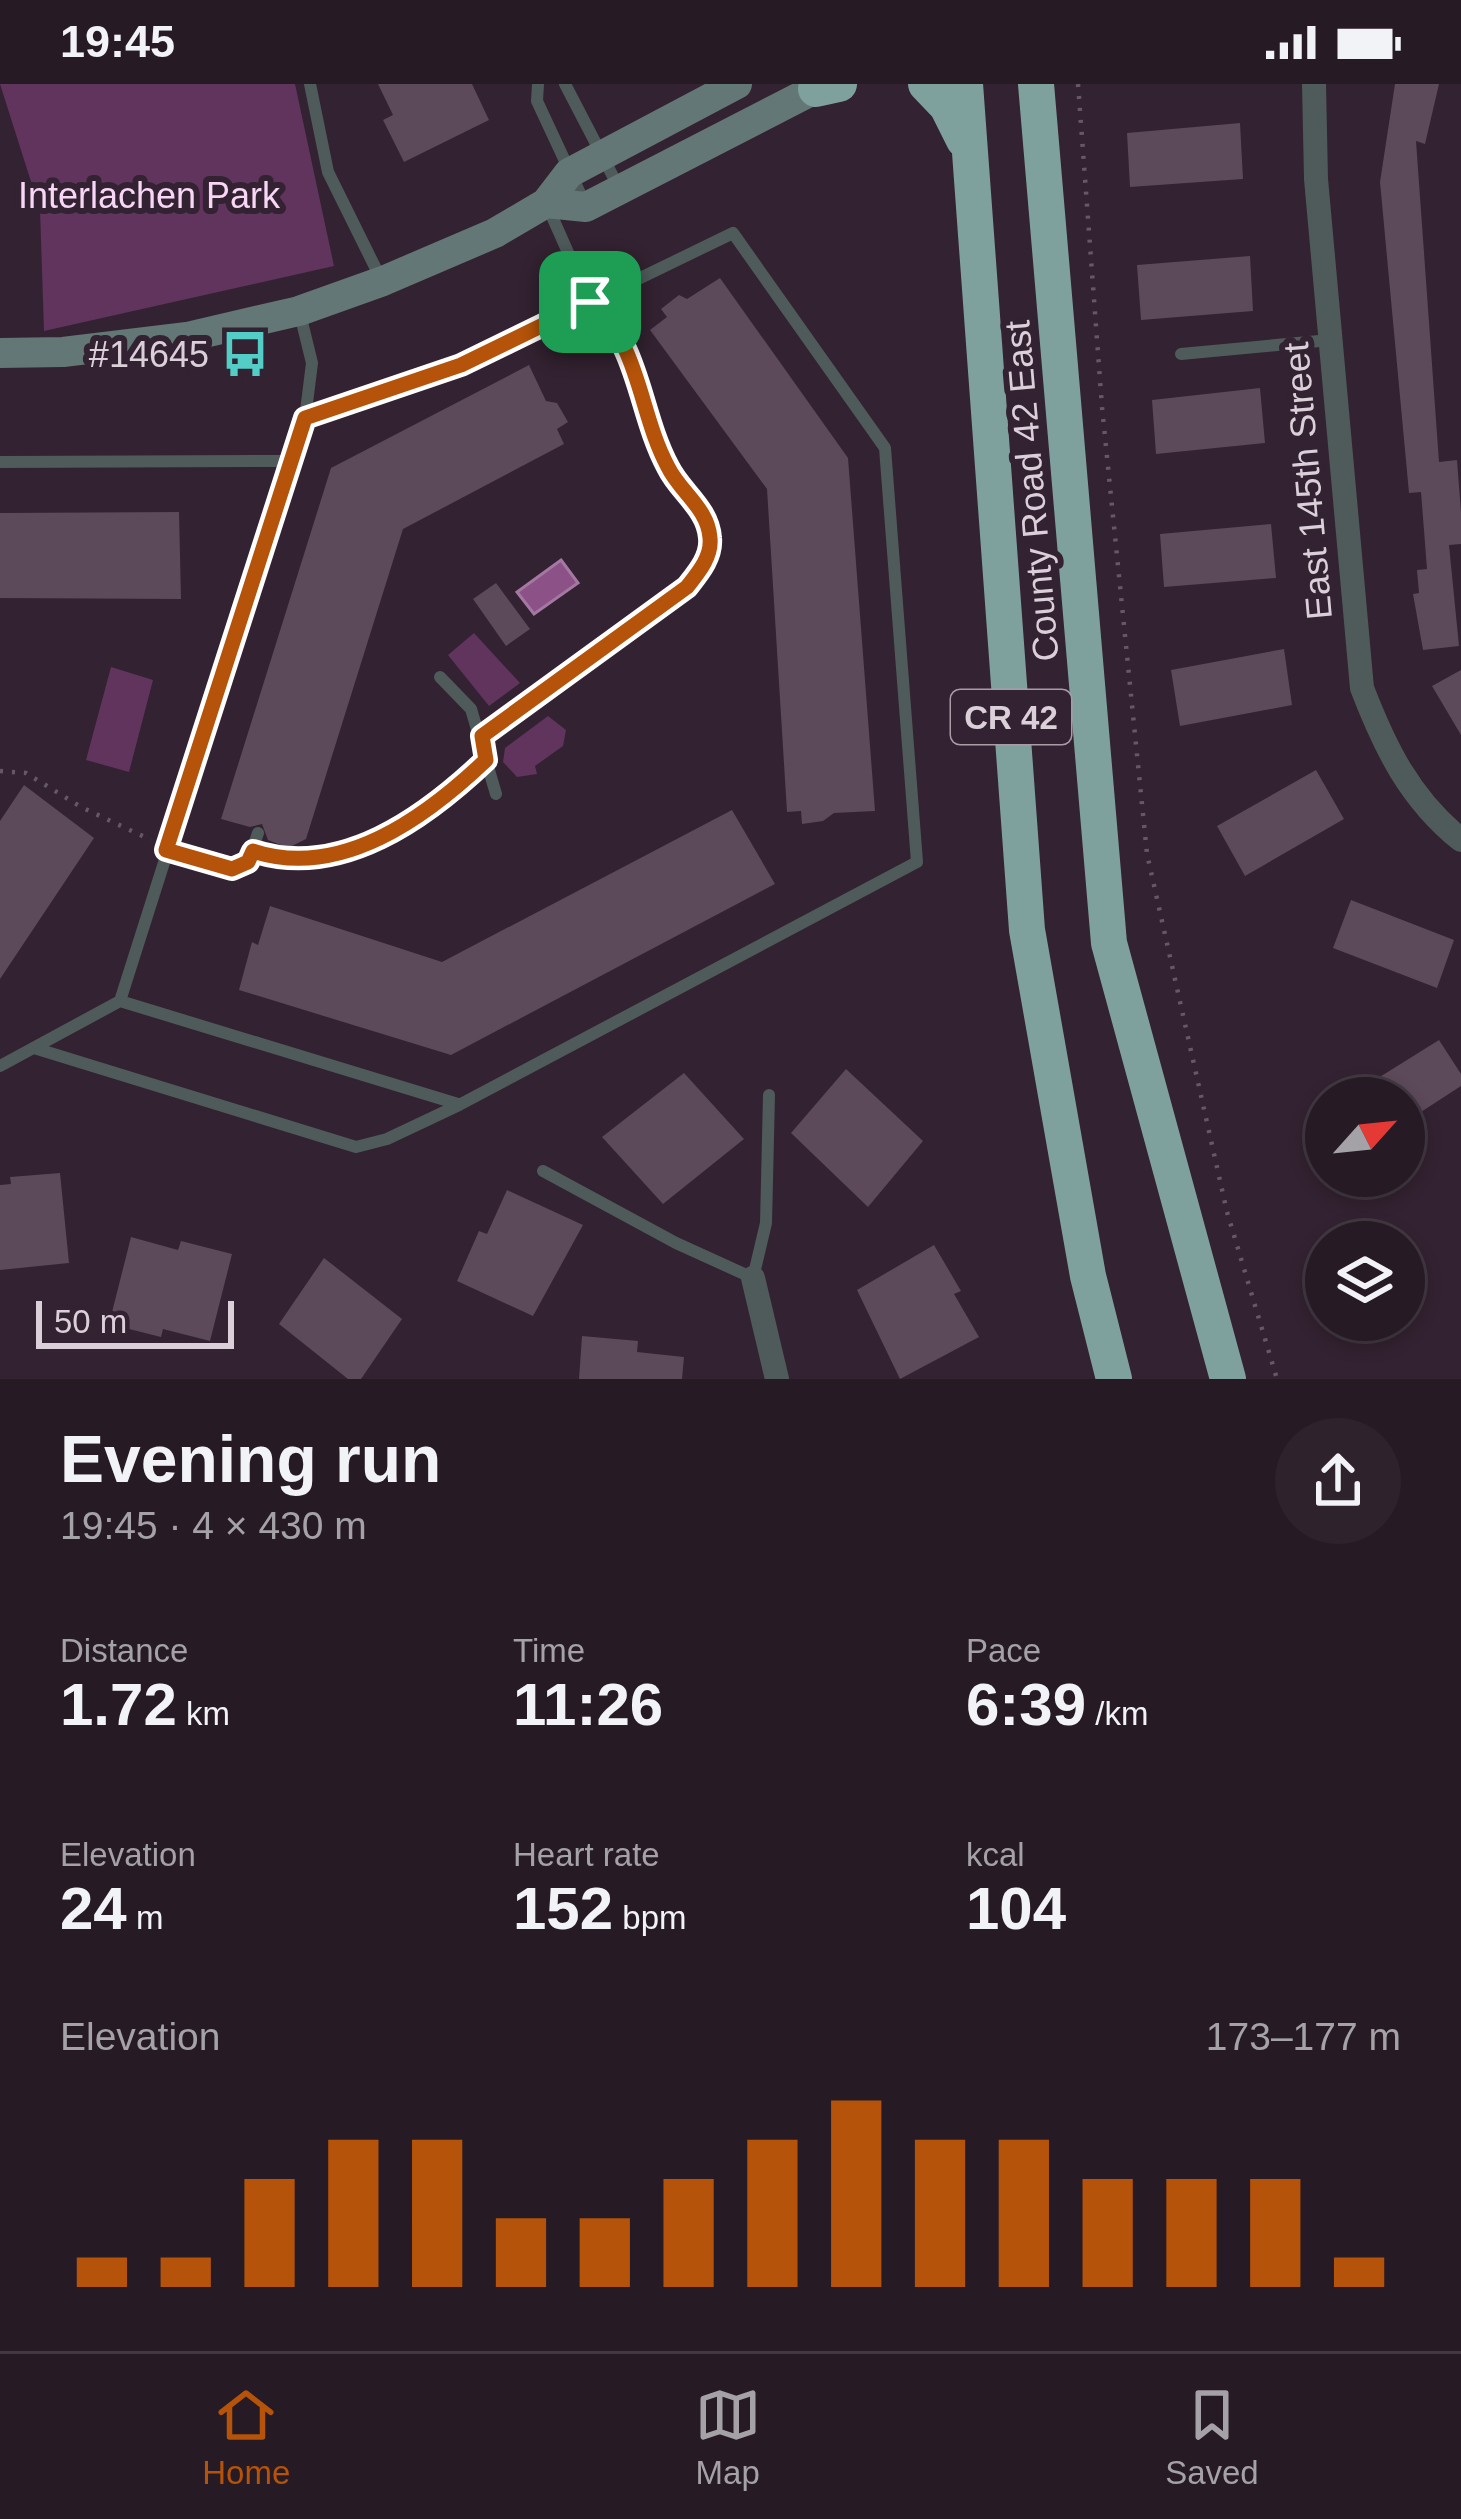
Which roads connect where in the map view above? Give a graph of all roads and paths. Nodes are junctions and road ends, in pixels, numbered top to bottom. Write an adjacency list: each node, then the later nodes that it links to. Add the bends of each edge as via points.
1 (310, 84): 17 (lane, via 328,172)
2 (538, 84): 13 (lane, via 537,101)
3 (565, 84): 12 (lane)
4 (737, 84): 12 (street)
5 (926, 84): 11 (highway, via 947,106)
6 (964, 84): 11 (highway, County Road 42 East / CR 42)
7 (1036, 84): 44 (highway, County Road 42 East / CR 42, via 1109,943)
8 (1078, 84): 45 (path, via 1148,854 1227,1212)
9 (1314, 84): 20 (street, East 145th Street)
10 (826, 86): 14 (street)
11 (970, 154): 43 (highway, County Road 42 East / CR 42, via 1027,930)
12 (602, 155): 13 (street); 14 (lane)
13 (569, 173): 15 (street); 16 (lane)
14 (620, 190): 16 (street)
15 (546, 203): 16 (street); 17 (street); 18 (lane)
16 (586, 207)
17 (383, 281): 19 (street)
18 (590, 302): 23 (lane, via 461,365); 27 (lane, via 614,322 668,469 700,510 707,553 687,587); 39 (lane, via 733,233 885,448 916,862)
19 (299, 311): 21 (street, via 187,337); 23 (lane, via 312,363)
20 (1330, 340): 22 (lane); 32 (street, East 145th Street, via 1362,688 1390,760)
21 (0, 353)
22 (1181, 354)
23 (305, 418): 24 (lane)
24 (287, 461): 25 (lane); 33 (lane)
25 (0, 462)
26 (440, 677): 27 (lane, via 471,709)
27 (482, 736): 28 (lane)
28 (486, 760): 30 (lane); 34 (path, via 426,815 392,832 316,857)
29 (0, 771): 33 (path, via 26,773)
30 (496, 794)
31 (258, 833): 34 (lane)
32 (1461, 840)
33 (166, 850): 34 (lane, via 232,869); 35 (lane)
34 (253, 851)
35 (119, 1001): 36 (lane); 39 (lane)
36 (34, 1048): 37 (lane); 39 (lane, via 356,1147)
37 (0, 1066)
38 (769, 1095): 41 (lane, via 766,1223)
39 (459, 1105)
40 (543, 1171): 41 (lane)
41 (753, 1278): 42 (street)
42 (778, 1379)
43 (1114, 1379)
44 (1228, 1379)
45 (1277, 1379)

